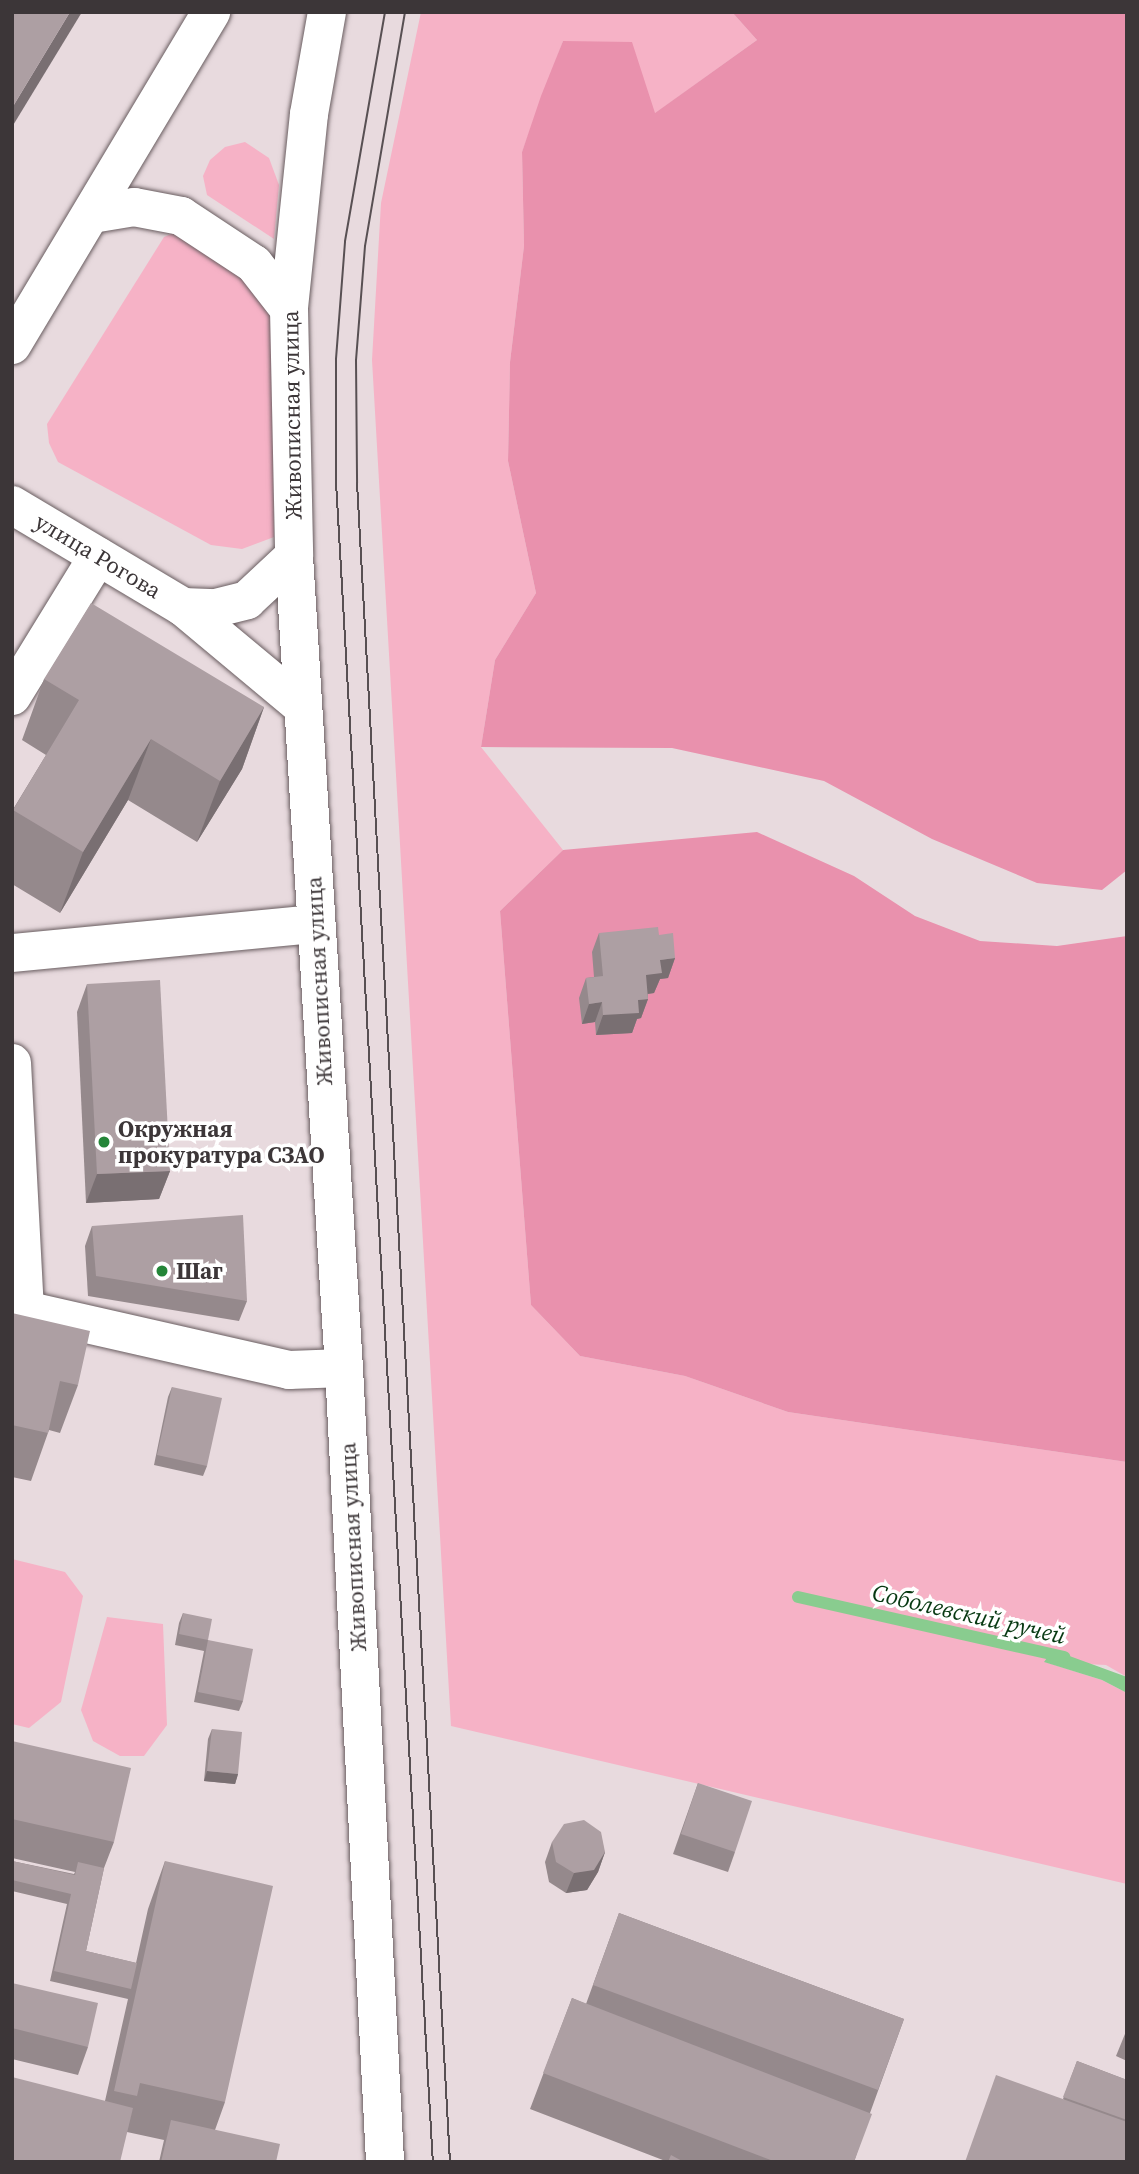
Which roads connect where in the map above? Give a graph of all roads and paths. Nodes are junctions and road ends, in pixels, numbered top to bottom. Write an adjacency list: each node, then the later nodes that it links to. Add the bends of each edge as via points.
1 (211, 12): 3 (street)
2 (327, 12): 4 (street, Живописная улица, via 309,114)
3 (92, 214): 4 (street, via 134,206 181,216 254,264); 5 (street)
4 (289, 309): 8 (street, Живописная улица)
5 (12, 345)
6 (12, 505): 7 (street, улица Рогова)
7 (98, 556): 9 (street, улица Рогова); 10 (street)
8 (294, 556): 9 (street, улица Рогова, via 247,600 216,608); 11 (street, Живописная улица)
9 (183, 607): 11 (street, улица Рогова)
10 (12, 696)
11 (303, 707): 12 (street, Живописная улица)
12 (316, 924): 13 (street); 16 (street, Живописная улица)
13 (12, 953)
14 (12, 1063): 15 (street)
15 (17, 1305): 16 (street, via 289,1370)
16 (344, 1368): 17 (street, Живописная улица)
17 (385, 2162)

